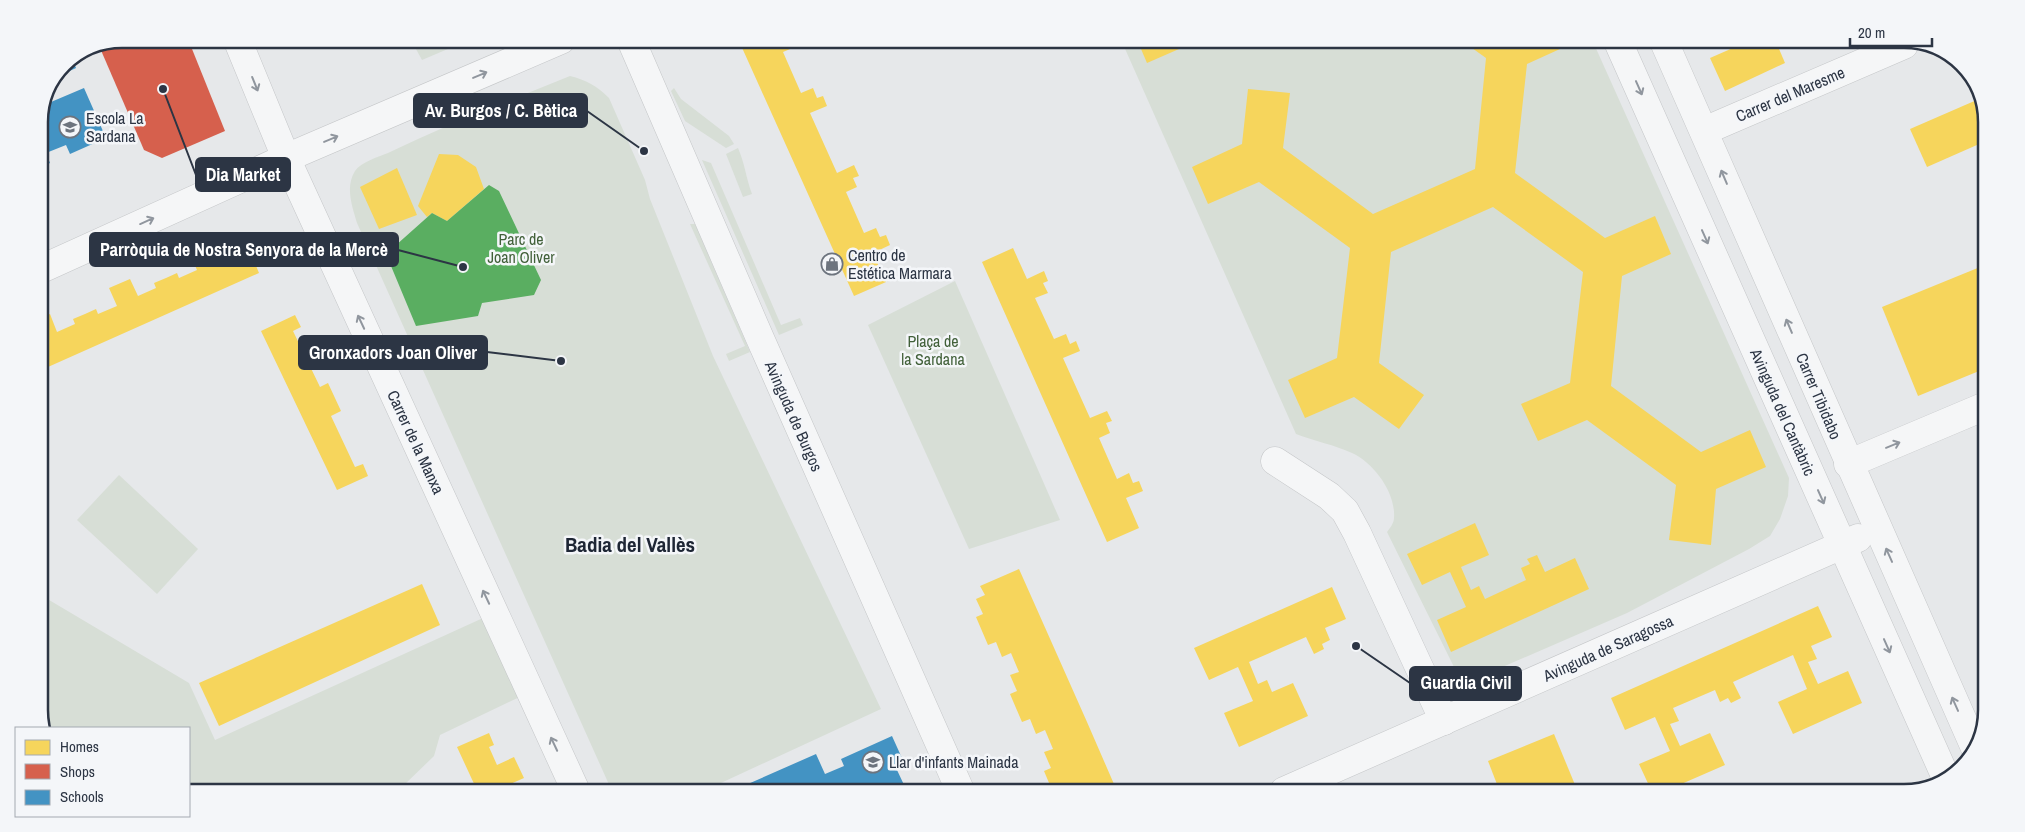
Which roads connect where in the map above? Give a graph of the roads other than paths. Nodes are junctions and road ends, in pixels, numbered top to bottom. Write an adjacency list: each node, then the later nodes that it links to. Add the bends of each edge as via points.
1 (241, 48): 8 (street, Carrer de la Manxa, one-way to 8)
2 (542, 48): 8 (street, one-way to 2)
3 (633, 48): 19 (street, Avinguda de Burgos)
4 (1621, 48): 14 (street, Avinguda del Cantàbric, one-way to 14)
5 (1667, 48): 7 (street, Carrer Tibidabo)
6 (1897, 48): 7 (street, Carrer del Maresme)
7 (1704, 130): 12 (street, Carrer Tibidabo, one-way to 7)
8 (286, 158): 9 (street, one-way to 8); 18 (street, Carrer de la Manxa, one-way to 8)
9 (48, 266)
10 (1977, 410): 12 (street, one-way to 10)
11 (1275, 461): 15 (street, via 1329,496 1357,532)
12 (1848, 464): 13 (street, Carrer Tibidabo)
13 (1877, 529): 14 (street, Avinguda de Saragossa); 16 (street, Carrer Tibidabo, one-way to 13)
14 (1842, 545): 15 (street, Avinguda de Saragossa); 17 (street, Avinguda del Cantàbric, one-way to 17)
15 (1444, 721): 20 (street, Avinguda de Saragossa)
16 (1971, 740)
17 (1944, 773)
18 (572, 784)
19 (957, 784)
20 (1300, 784)

